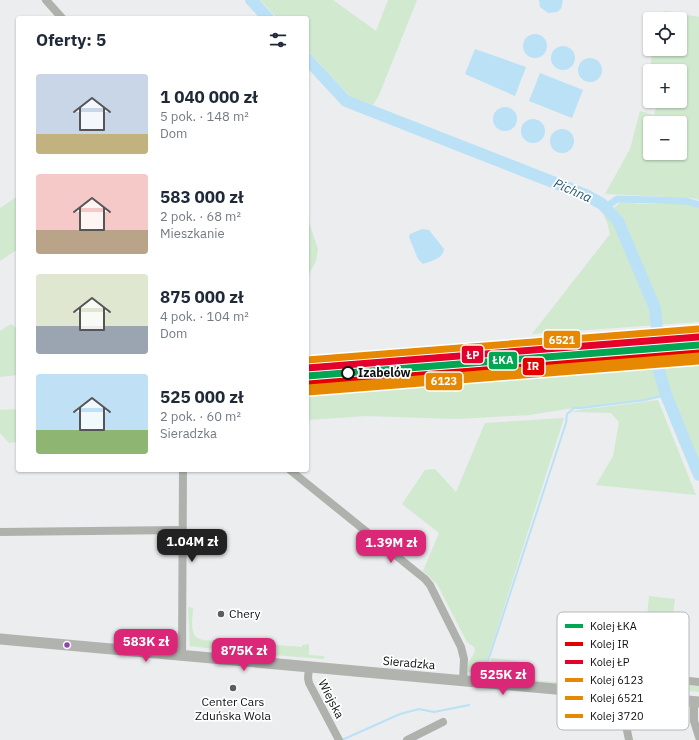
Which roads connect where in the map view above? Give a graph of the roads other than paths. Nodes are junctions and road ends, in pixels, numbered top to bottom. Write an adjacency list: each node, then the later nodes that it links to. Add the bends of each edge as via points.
1 (46, 0): 2 (street)
2 (60, 16)
3 (183, 472): 5 (street)
4 (292, 472): 10 (street, via 430,585 461,647 464,659)
5 (182, 530): 6 (street); 8 (street)
6 (0, 532)
7 (0, 638): 8 (main road, Sieradzka)
8 (182, 655): 9 (main road, Sieradzka)
9 (309, 667): 10 (main road, Sieradzka); 18 (street, Wiejska, via 309,682)
10 (463, 681): 13 (main road, Sieradzka)
11 (689, 681): 12 (street)
12 (699, 682)
13 (557, 690)
14 (696, 702): 17 (street, via 694,721)
15 (443, 722): 19 (street)
16 (627, 730): 20 (street)
17 (699, 737)
18 (339, 740)
19 (407, 740)
20 (629, 740)

